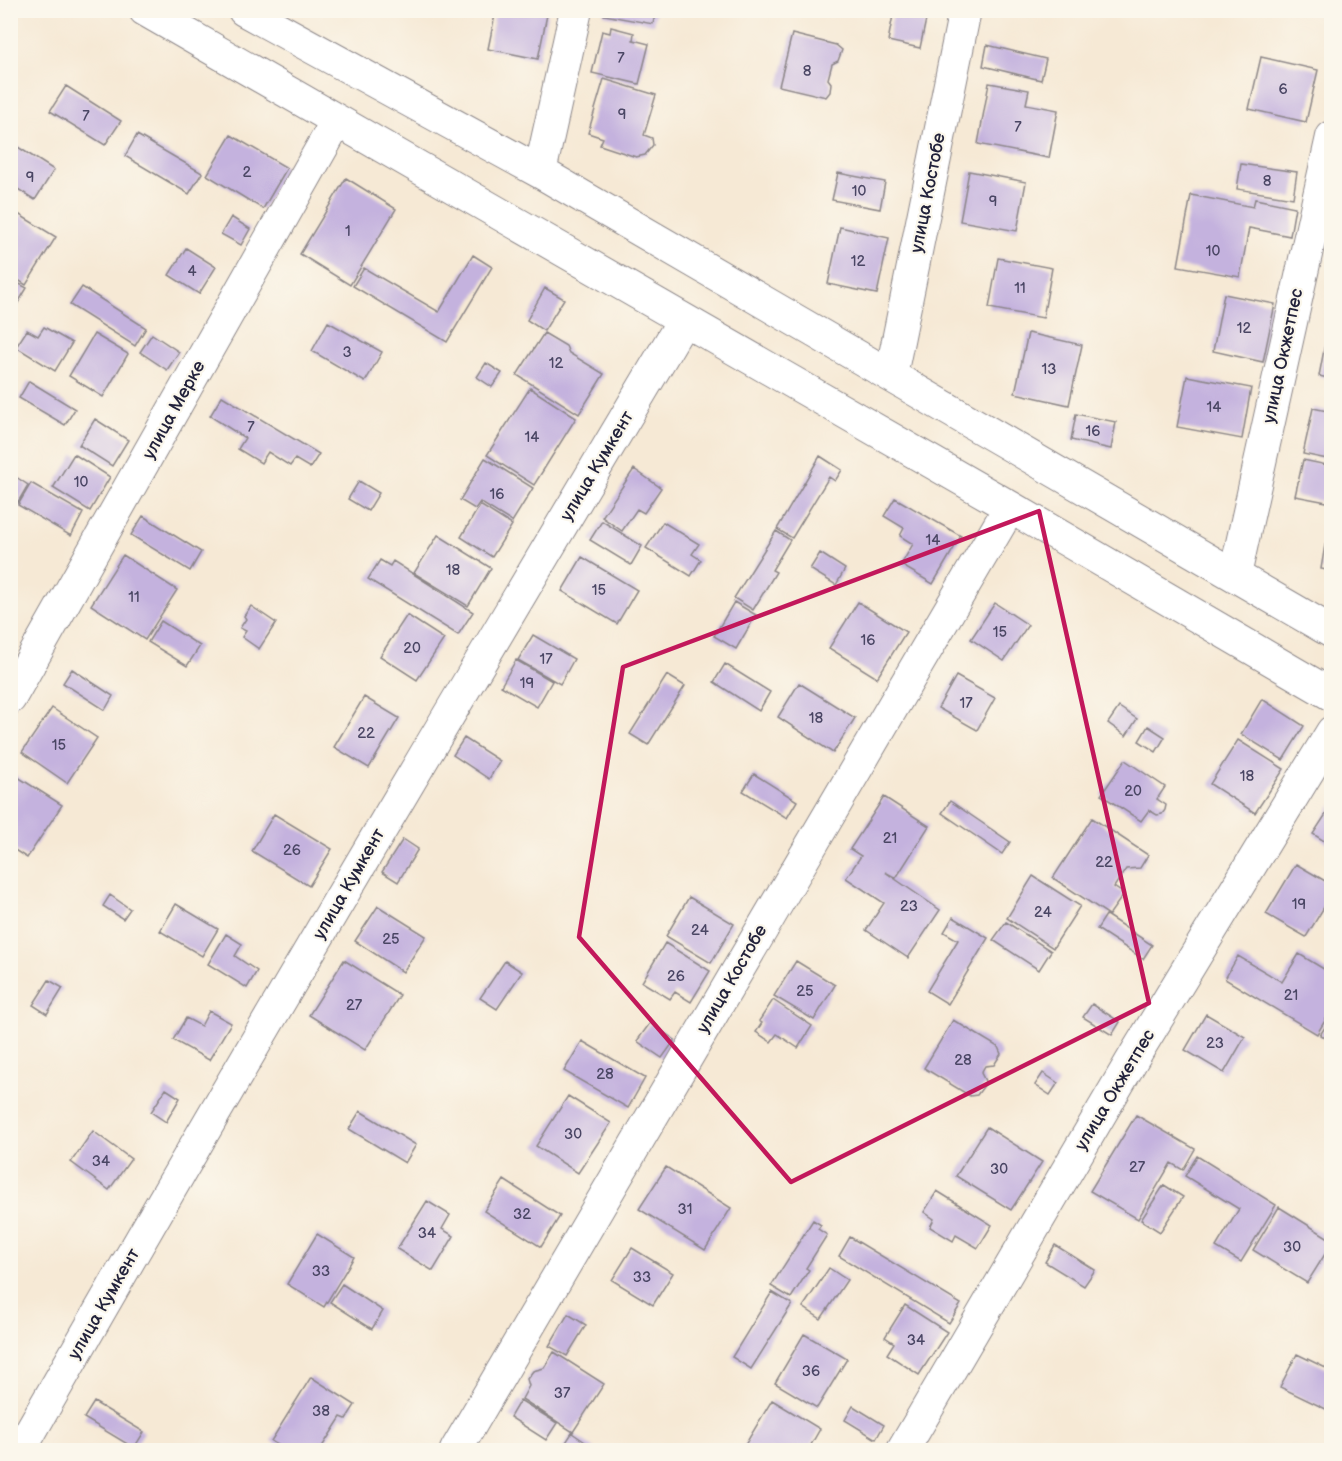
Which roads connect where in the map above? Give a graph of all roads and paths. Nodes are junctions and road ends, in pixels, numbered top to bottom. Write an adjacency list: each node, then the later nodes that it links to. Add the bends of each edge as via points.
1 (145, 10): 5 (street)
2 (244, 10): 7 (street)
3 (576, 10): 7 (street)
4 (965, 10): 9 (street, улица Костобе)
5 (337, 121): 8 (street); 14 (street, улица Мерке)
6 (1332, 137): 11 (street, улица Окжетпес)
7 (540, 172): 9 (street)
8 (683, 321): 10 (street); 16 (street, улица Кумкент)
9 (891, 375): 11 (street)
10 (1010, 507): 13 (street); 17 (street, улица Костобе)
11 (1235, 575): 12 (street)
12 (1332, 632)
13 (1332, 695)
14 (10, 698)
15 (1332, 732): 18 (street, улица Окжетпес, via 1138,1050)
16 (20, 1450)
17 (456, 1450)
18 (903, 1450)

